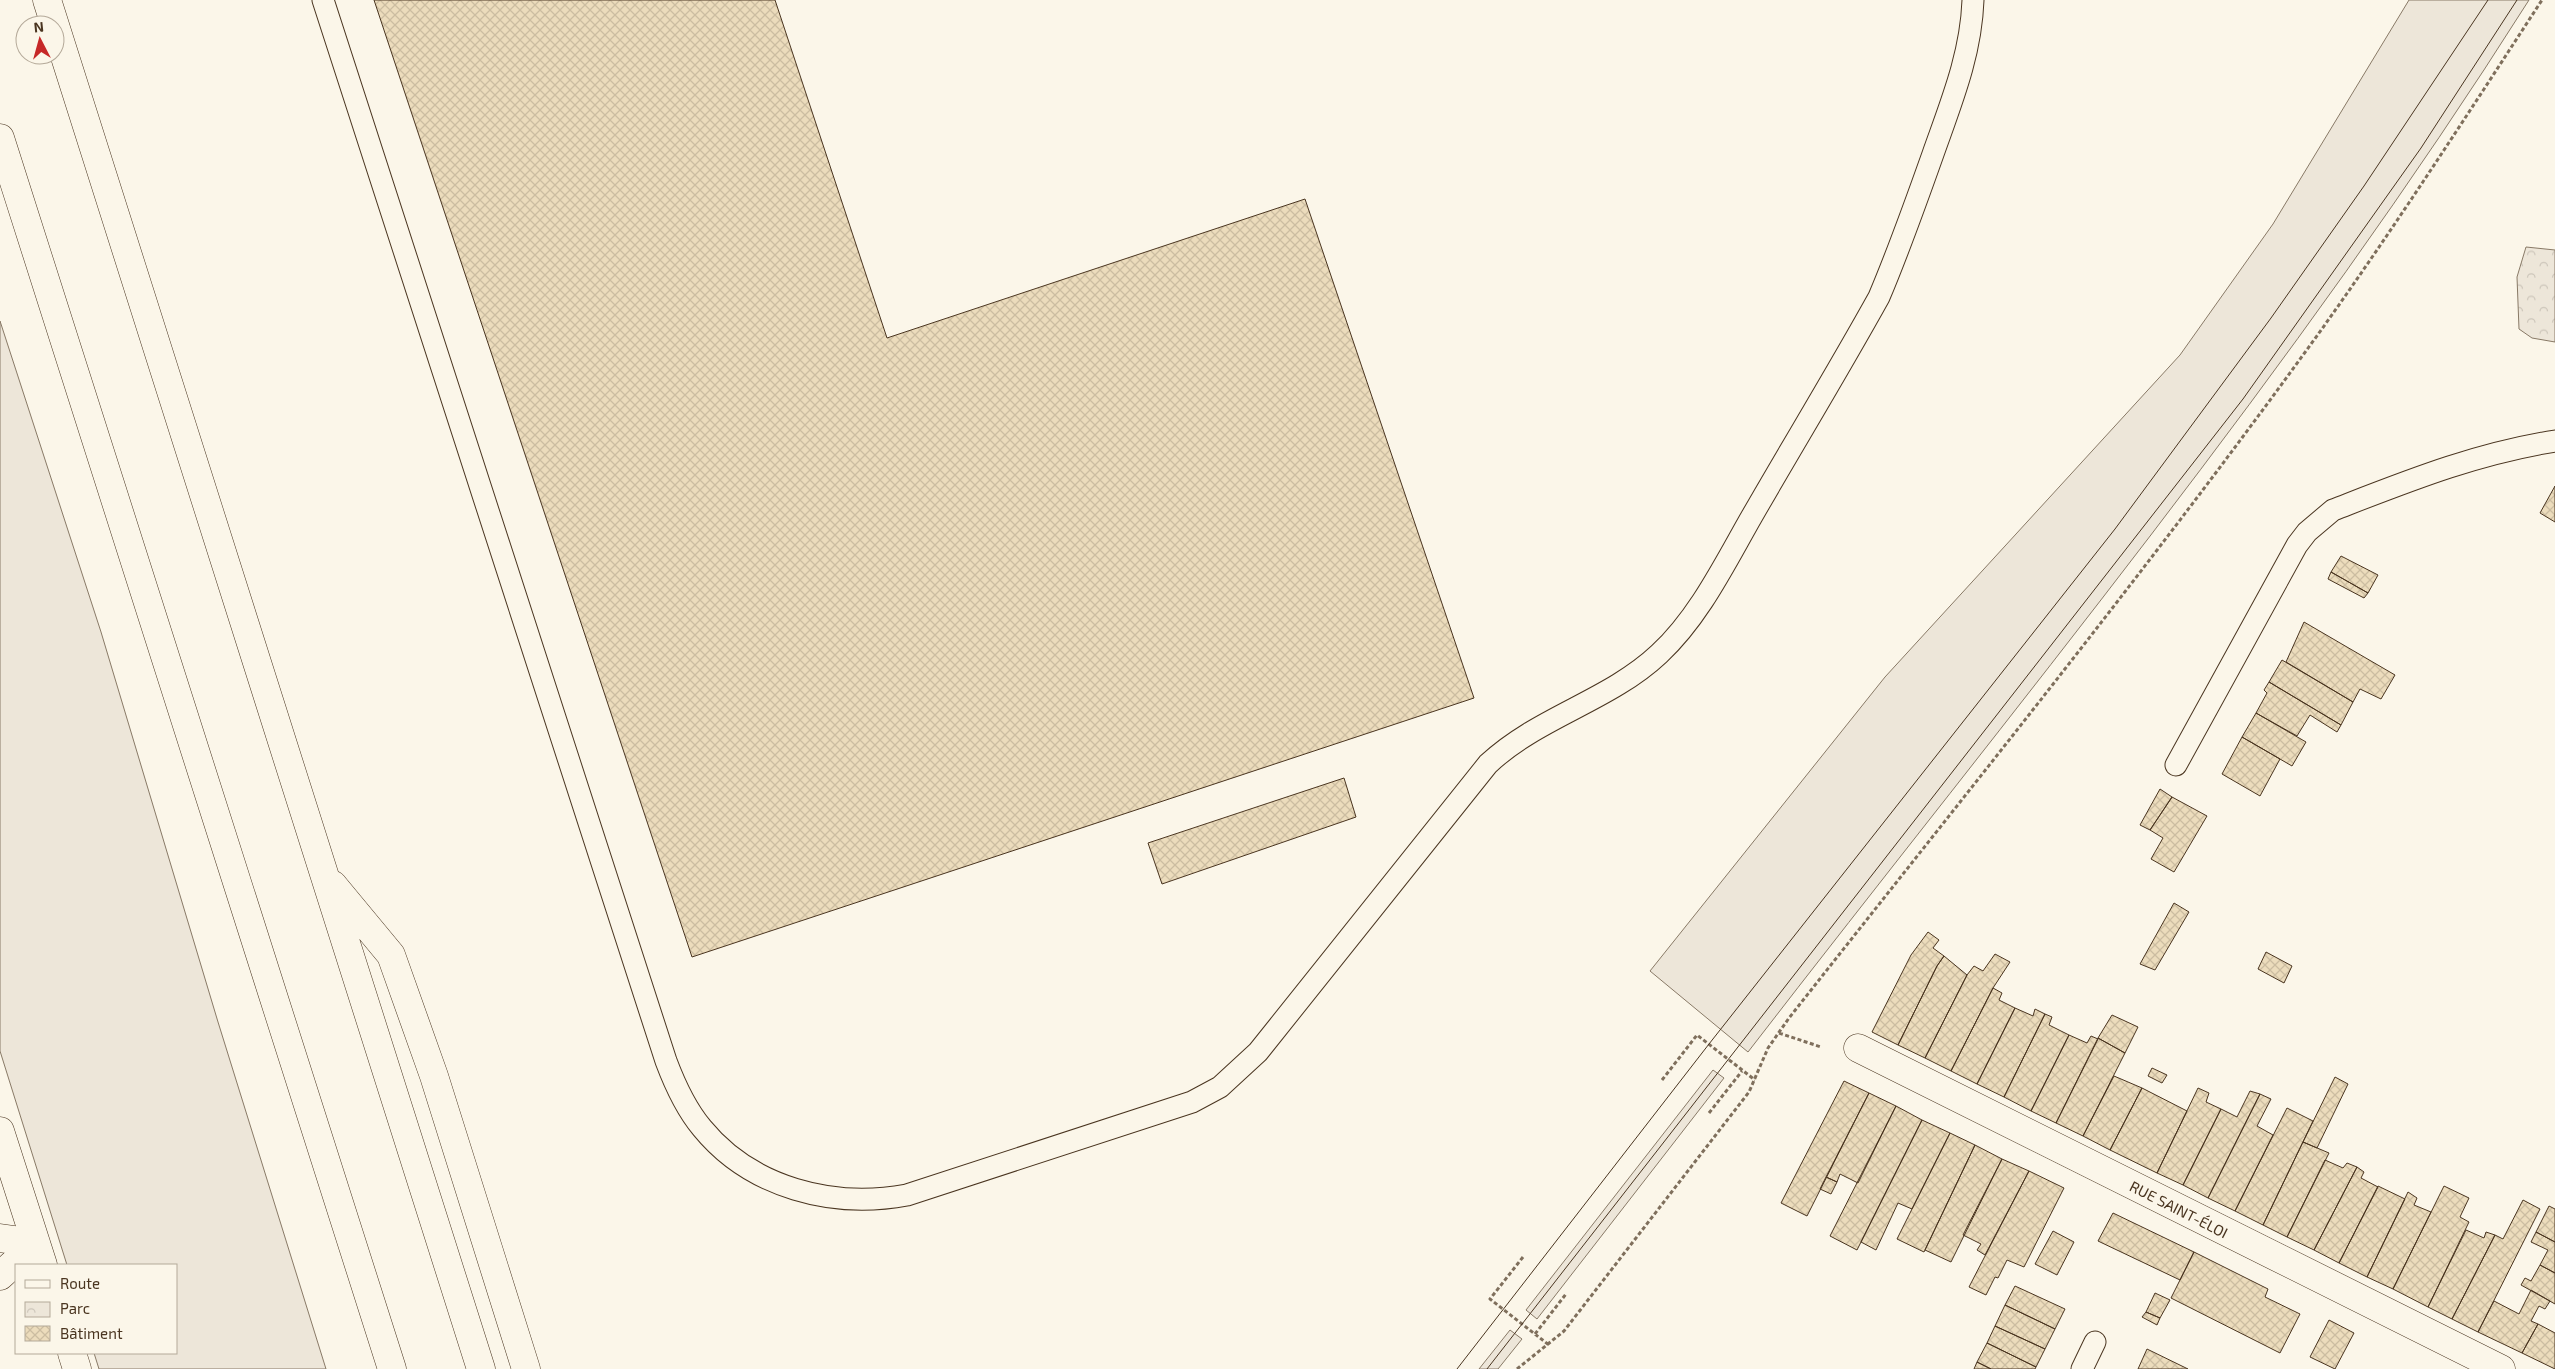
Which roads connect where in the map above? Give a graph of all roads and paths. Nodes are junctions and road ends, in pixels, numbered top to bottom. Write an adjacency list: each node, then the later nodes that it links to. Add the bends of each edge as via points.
1 (47, 0): 8 (main road)
2 (323, 0): 3 (lane, via 676,1085 701,1128 740,1163 788,1187 850,1200 880,1200 906,1195 1192,1102 1220,1087 1258,1052 1488,764 1528,733 1629,679 1660,654 1704,598 1879,297 1898,255 1965,64)
3 (1973, 0)
4 (2542, 0): 12 (path, via 2422,184 2314,338 2123,596 1789,1018 1768,1048)
5 (0, 138): 27 (main road)
6 (2555, 441): 7 (lane, via 2478,456 2441,468 2333,510 2321,518 2297,545)
7 (2176, 765)
8 (325, 876): 28 (main road); 29 (main road, via 391,954 434,1076)
9 (1858, 1048): 32 (main road, RUE SAINT-ÉLOI)
10 (1742, 1070): 11 (path, via 1696,1035); 12 (path); 13 (path)
11 (1662, 1080)
12 (1755, 1080): 24 (path, via 1564,1331)
13 (1709, 1114)
14 (0, 1132): 16 (main road)
15 (0, 1238): 16 (main road)
16 (40, 1254): 18 (main road)
17 (1523, 1257): 22 (path, via 1490,1299)
18 (22, 1264)
19 (15, 1268): 20 (main road)
20 (0, 1276)
21 (1566, 1294): 22 (path)
22 (1535, 1334): 24 (path)
23 (2095, 1342): 31 (lane)
24 (1549, 1345): 30 (path)
25 (72, 1354): 26 (main road)
26 (77, 1369)
27 (392, 1369)
28 (481, 1369)
29 (526, 1369)
30 (1517, 1369)
31 (2082, 1369)
32 (2501, 1369)

